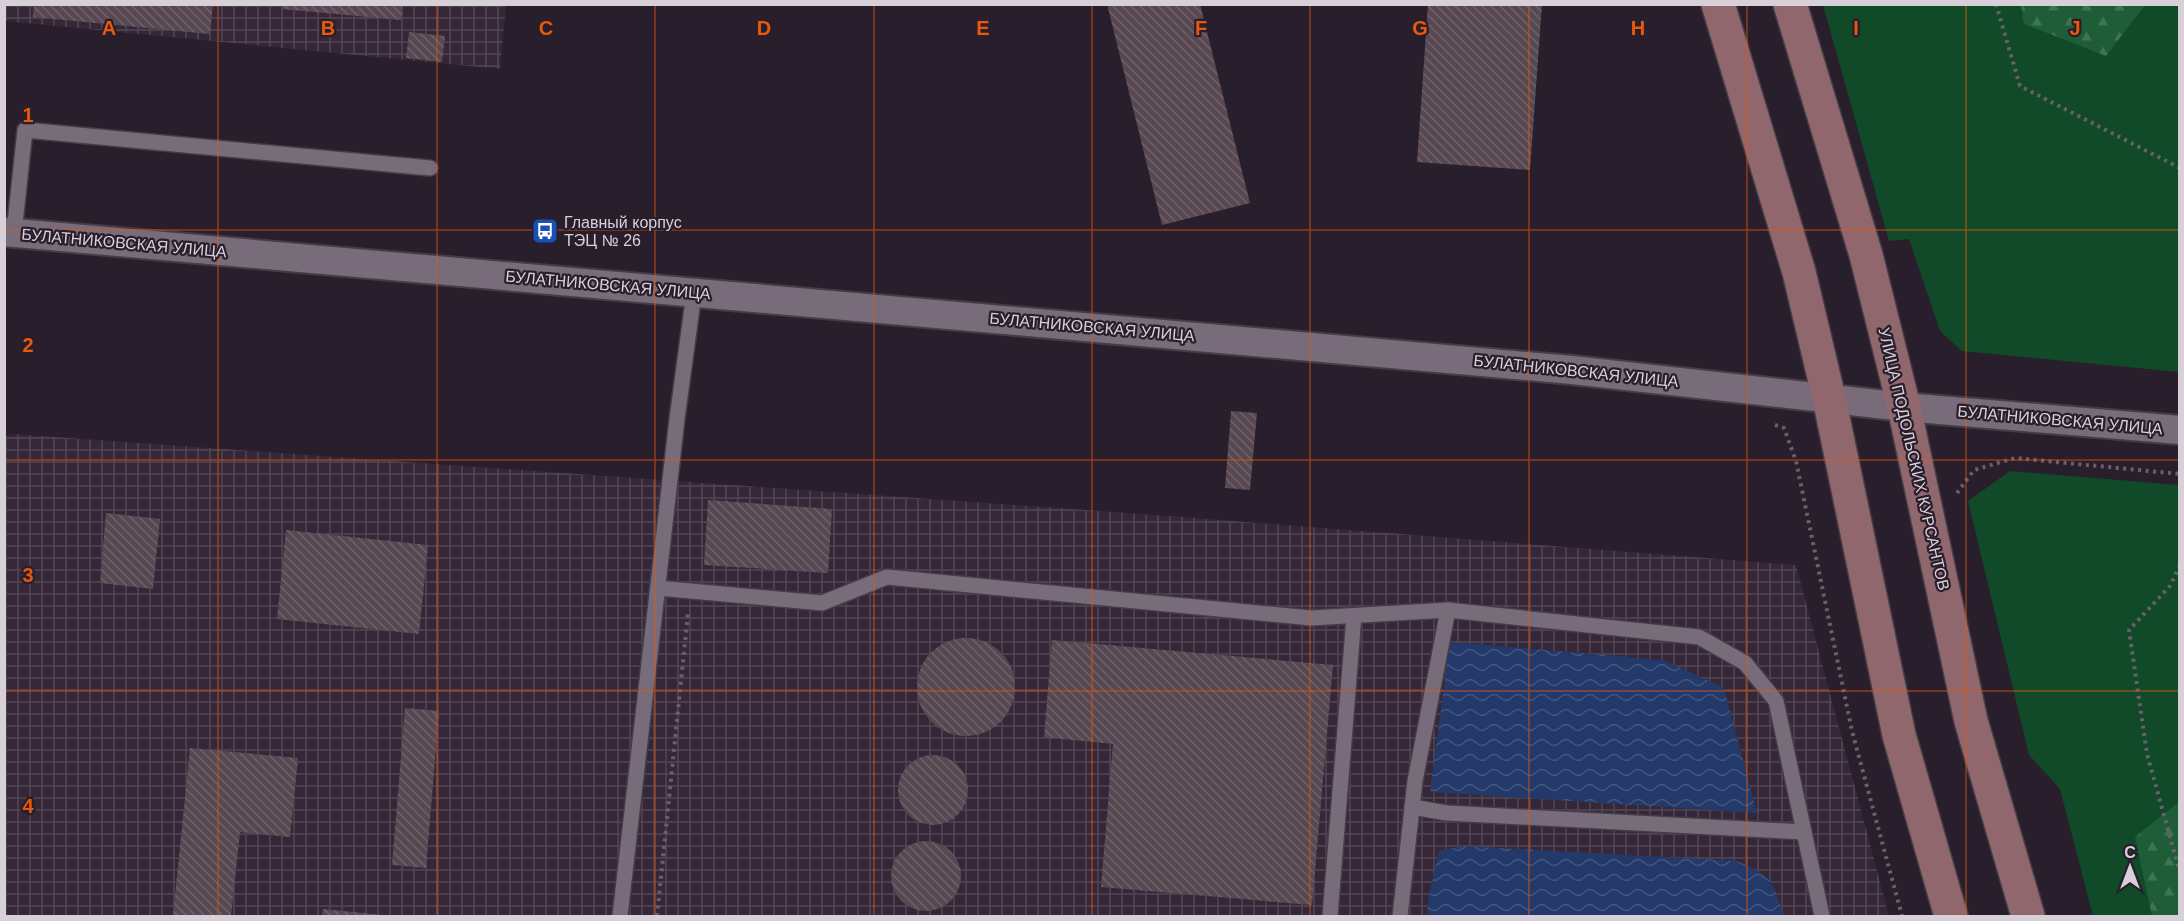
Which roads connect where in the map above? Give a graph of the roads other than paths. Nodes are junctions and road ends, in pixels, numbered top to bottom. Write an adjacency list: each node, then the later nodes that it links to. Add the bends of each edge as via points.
1 (1718, 4): 6 (main road, via 1799,272)
2 (1790, 4): 7 (main road, УЛИЦА ПОДОЛЬСКИХ КУРСАНТОВ, via 1866,255)
3 (430, 168): 4 (lane, via 25,130)
4 (9, 233): 5 (street, БУЛАТНИКОВСКАЯ УЛИЦА)
5 (694, 292): 6 (street, БУЛАТНИКОВСКАЯ УЛИЦА, via 1572,370); 9 (lane)
6 (1829, 398): 7 (street, БУЛАТНИКОВСКАЯ УЛИЦА); 18 (main road, via 1899,735)
7 (1904, 407): 8 (street, БУЛАТНИКОВСКАЯ УЛИЦА); 19 (main road, УЛИЦА ПОДОЛЬСКИХ КУРСАНТОВ, via 1971,721)
8 (2180, 429)
9 (658, 588): 11 (lane, via 822,603 887,578 1311,618); 14 (lane)
10 (1448, 610): 11 (lane); 12 (lane); 13 (lane, via 1699,637 1745,663 1776,701)
11 (1354, 616): 15 (lane)
12 (1412, 807): 13 (lane, via 1447,813); 16 (lane)
13 (1804, 832): 17 (lane)
14 (620, 916)
15 (1330, 916)
16 (1400, 916)
17 (1822, 916)
18 (1951, 916)
19 (2028, 916)

